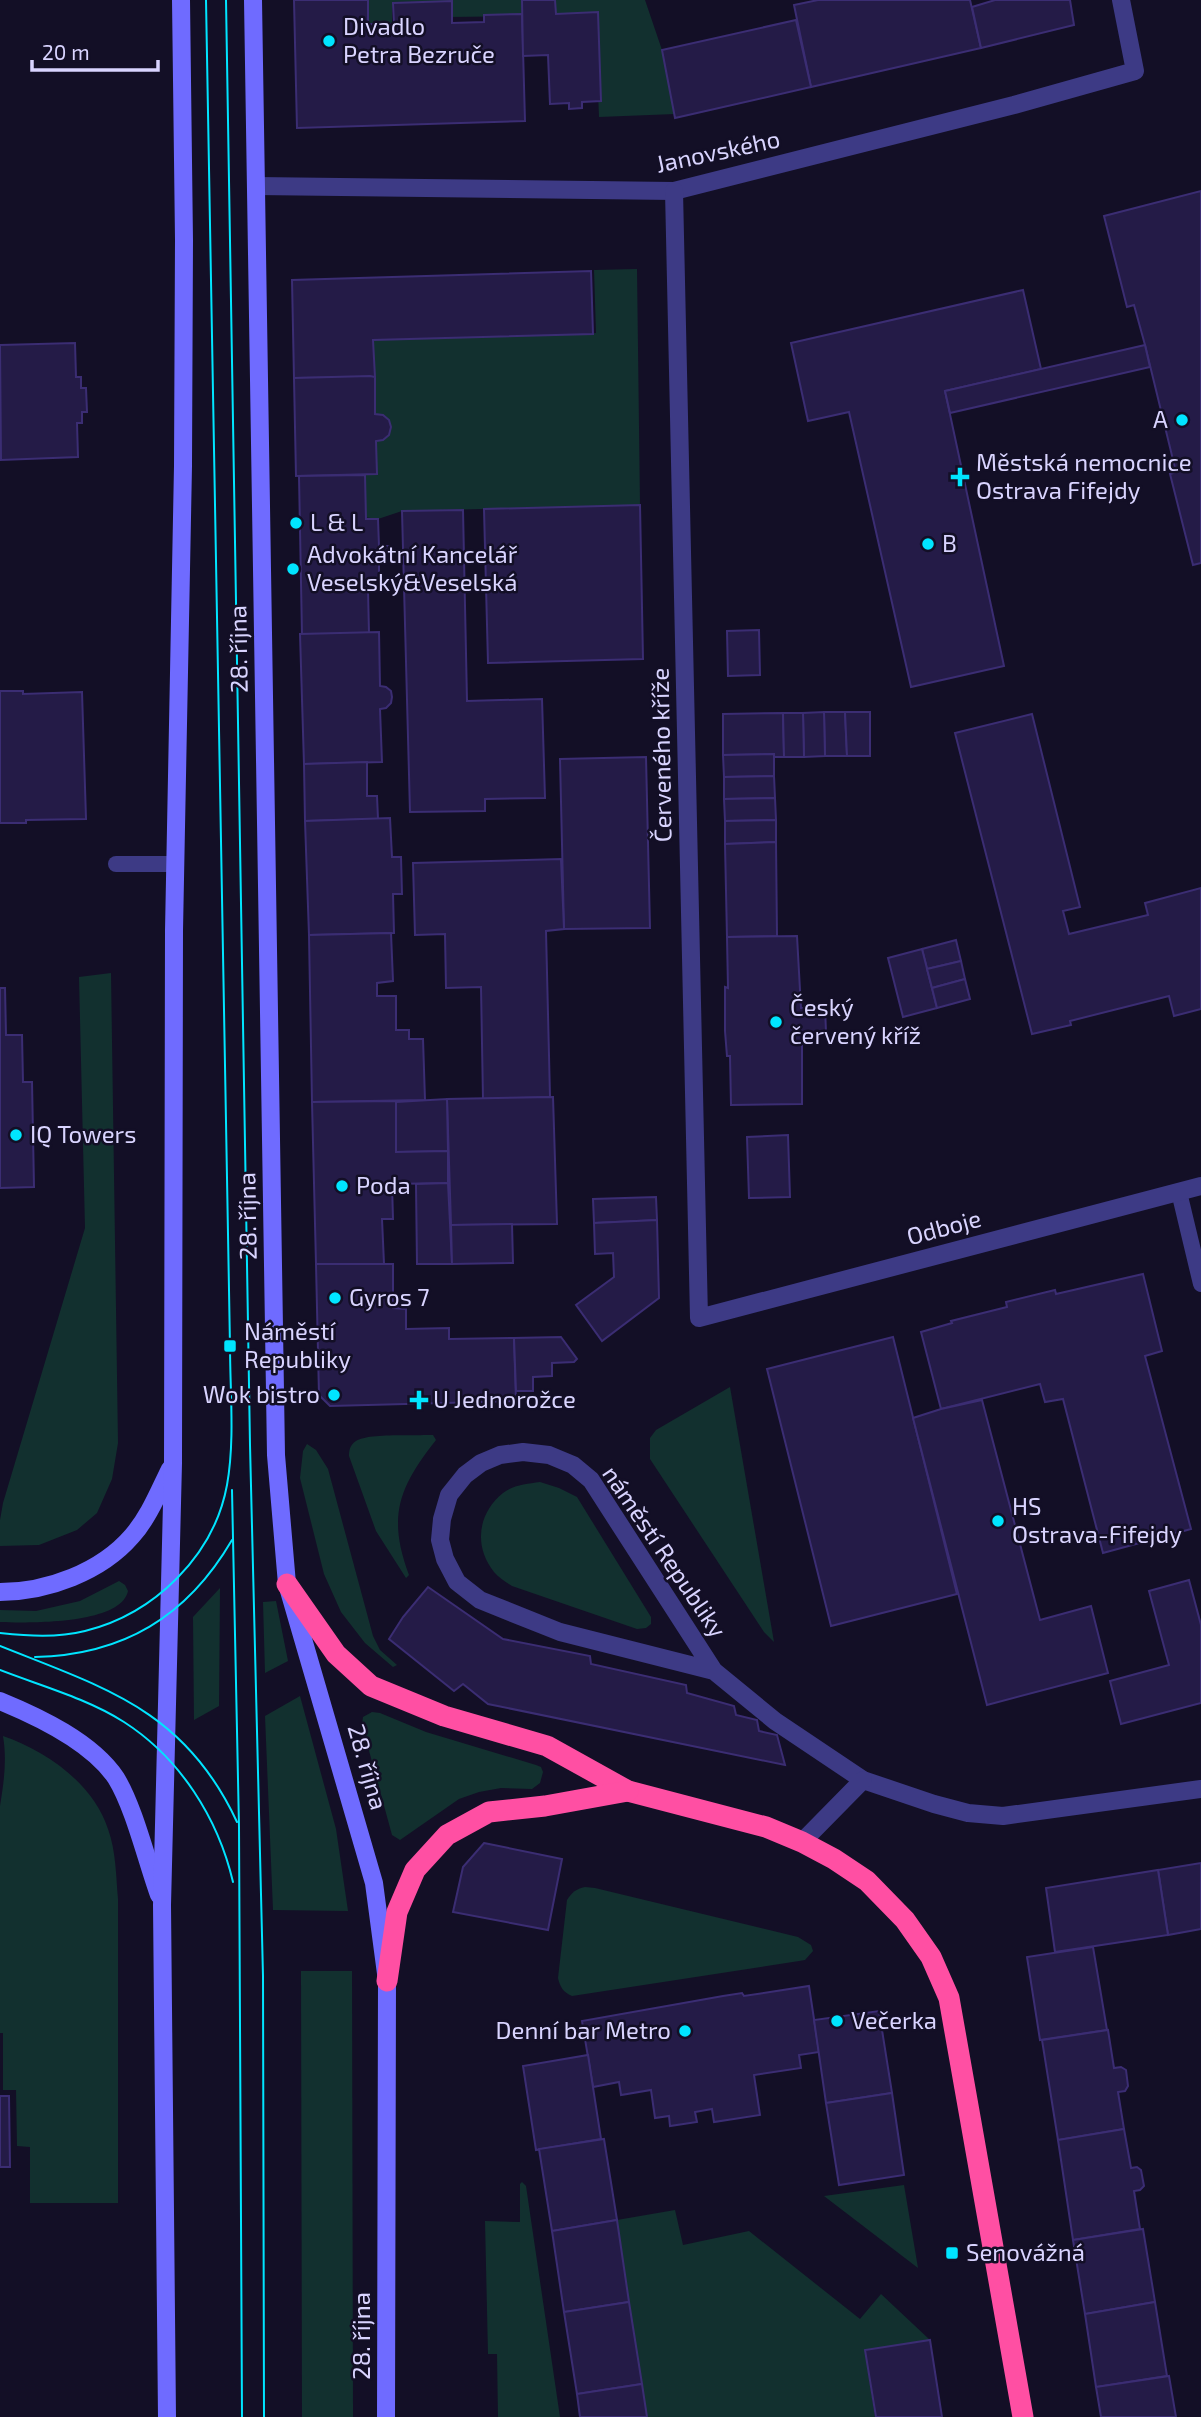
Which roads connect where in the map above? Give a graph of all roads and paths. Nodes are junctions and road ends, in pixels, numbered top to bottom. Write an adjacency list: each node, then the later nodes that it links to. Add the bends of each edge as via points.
1 (181, 0): 7 (main road, via 183,466)
2 (253, 0): 4 (main road, 28. října)
3 (1121, 0): 5 (street, Janovského, via 1135,71)
4 (256, 186): 5 (street, Janovského); 13 (main road, 28. října, via 276,1455)
5 (674, 191): 11 (street, Červeného kříže)
6 (116, 864): 7 (lane)
7 (175, 864): 12 (main road)
8 (1201, 1186): 9 (street, Odboje)
9 (1179, 1192): 10 (lane); 11 (street, Odboje)
10 (1201, 1284)
11 (699, 1318)
12 (173, 1463): 14 (main road, via 143,1521 117,1551 49,1586); 21 (main road)
13 (287, 1584): 19 (highway, via 336,1654 371,1686 444,1716 547,1746); 22 (main road, 28. října, via 374,1883)
14 (0, 1592)
15 (714, 1671): 15 (street, náměstí Republiky, via 591,1480 572,1465 550,1455 500,1455 465,1475 449,1496 440,1539 445,1559 457,1582 480,1600 560,1632); 17 (street, náměstí Republiky, via 775,1721)
16 (0, 1701): 21 (main road, via 75,1739 116,1778)
17 (863, 1780): 18 (street, náměstí Republiky, via 968,1813 1003,1816); 20 (street)
18 (1201, 1789)
19 (628, 1791): 20 (highway, via 766,1827); 22 (highway, via 489,1812 447,1835)
20 (802, 1842): 26 (highway, via 867,1881 905,1920 931,1957 949,1998)
21 (162, 1905): 24 (main road)
22 (387, 1911): 23 (highway)
23 (387, 1981): 25 (main road, 28. října)
24 (167, 2417)
25 (386, 2417)
26 (1023, 2417)

